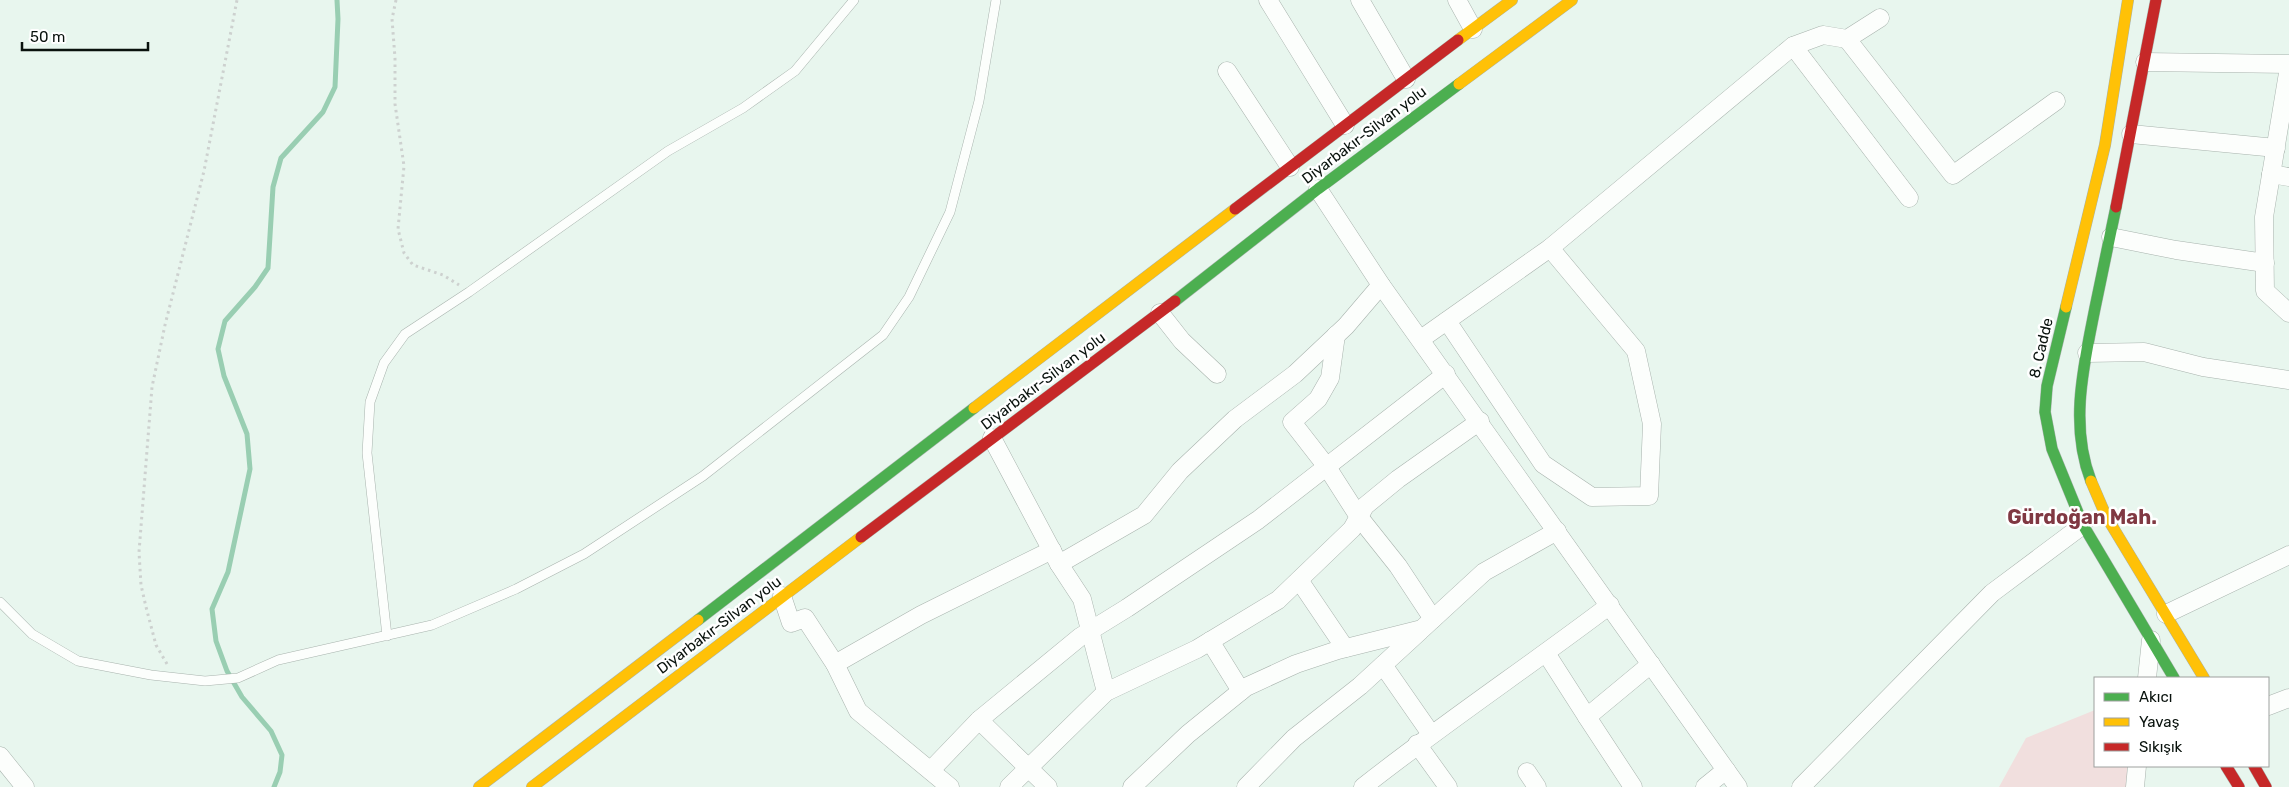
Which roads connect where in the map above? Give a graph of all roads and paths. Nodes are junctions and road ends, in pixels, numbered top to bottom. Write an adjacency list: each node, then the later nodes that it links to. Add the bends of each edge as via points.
1 (237, 0): 69 (path, via 204,171 152,387 139,552 141,585 156,644)
2 (396, 0): 33 (path, via 392,19 395,104 404,166 398,229 404,253 412,265 443,275)
3 (854, 0): 33 (lane, via 795,70 743,108 668,151)
4 (996, 0): 58 (lane, via 979,101 950,212 909,297 883,335 703,476 584,554 516,589 432,625)
5 (1268, 0): 21 (street)
6 (1360, 0): 19 (street)
7 (1457, 0): 13 (street)
8 (1512, 0): 13 (main road, Diyarbakır-Silvan yolu)
9 (1572, 0): 27 (main road, Diyarbakır-Silvan yolu)
10 (2128, 0): 47 (main road, 8. Cadde, via 2104,146 2046,395 2045,412 2052,450)
11 (2156, 0): 16 (main road)
12 (1880, 18): 14 (street)
13 (1474, 29): 19 (main road, Diyarbakır-Silvan yolu)
14 (1847, 39): 15 (street, via 1823,36); 20 (street, via 1952,175)
15 (1793, 46): 28 (street); 30 (street)
16 (2144, 62): 17 (street); 22 (main road)
17 (2289, 65): 23 (street)
18 (1227, 71): 24 (street)
19 (1406, 79): 21 (main road, Diyarbakır-Silvan yolu)
20 (2056, 101)
21 (1345, 125): 24 (main road, Diyarbakır-Silvan yolu)
22 (2131, 134): 23 (street); 29 (main road)
23 (2276, 148): 25 (street)
24 (1290, 167): 86 (main road, Diyarbakır-Silvan yolu)
25 (2272, 174): 26 (street); 31 (street, via 2264,217)
26 (2289, 177)
27 (1318, 189): 32 (street); 34 (main road, Diyarbakır-Silvan yolu)
28 (1909, 198)
29 (2110, 237): 31 (street); 39 (main road)
30 (1550, 248): 36 (street); 36 (street, via 1636,351 1652,424 1649,496 1592,497 1543,464)
31 (2265, 262): 35 (street, via 2265,291)
32 (1382, 285): 37 (street); 38 (street)
33 (468, 292): 58 (lane, via 404,334 384,363 370,402 367,453)
34 (1160, 313): 40 (street, via 1182,341); 44 (main road, Diyarbakır-Silvan yolu)
35 (2289, 313)
36 (1447, 321): 38 (street)
37 (1336, 335): 45 (street, via 1330,378 1318,399 1292,422); 50 (street, via 1295,374 1221,432 1180,471 1144,515)
38 (1422, 339): 41 (street)
39 (2087, 353): 42 (street, via 2144,352 2203,367); 55 (main road, via 2078,424 2085,466 2106,516)
40 (1216, 374)
41 (1446, 374): 43 (street); 45 (street)
42 (2289, 380)
43 (1480, 421): 46 (street, via 1365,506); 48 (street)
44 (992, 438): 50 (street); 52 (main road, Diyarbakır-Silvan yolu)
45 (1328, 467): 46 (street); 57 (street, via 1258,520)
46 (1359, 517): 51 (street, via 1352,530); 56 (street, via 1398,566)
47 (2082, 525): 59 (main road, 8. Cadde); 99 (street, via 1992,593)
48 (1557, 531): 54 (street); 56 (street, via 1484,572)
49 (2289, 555): 55 (street)
50 (1056, 557): 57 (street, via 1082,599); 63 (street, via 921,615)
51 (1298, 580): 60 (street, via 1278,600); 61 (street)
52 (782, 596): 63 (street, via 791,623 805,618); 87 (main road, Diyarbakır-Silvan yolu)
53 (0, 602): 69 (lane, via 32,634 78,661)
54 (1610, 605): 62 (street); 64 (street)
55 (2166, 614): 68 (main road)
56 (1428, 624): 61 (street); 65 (street)
57 (1090, 630): 71 (street); 75 (street)
58 (387, 636): 69 (lane, via 278,660 238,678 205,681)
59 (2152, 640): 66 (street); 67 (main road, 8. Cadde)
60 (1210, 641): 70 (street); 71 (street)
61 (1346, 648): 70 (street, via 1296,664)
62 (1546, 653): 74 (street); 76 (street)
63 (835, 664): 82 (street, via 858,711)
64 (1651, 664): 74 (street); 83 (street)
65 (1383, 665): 76 (street); 92 (street, via 1294,738)
66 (2147, 677)
67 (2173, 677)
68 (2203, 677)
69 (175, 678)
70 (1241, 691): 91 (street, via 1188,734)
71 (1106, 692): 81 (street)
72 (2289, 698): 73 (street)
73 (2269, 706)
74 (1587, 717): 96 (street)
75 (979, 720): 81 (street); 82 (street)
76 (1424, 739): 93 (street); 94 (street)
77 (0, 756): 85 (street)
78 (2137, 767): 100 (street)
79 (2227, 767): 101 (main road)
80 (2255, 767): 102 (main road)
81 (1028, 768): 89 (street); 90 (street)
82 (931, 770): 88 (street)
83 (1726, 770): 97 (street); 98 (street)
84 (1527, 772): 95 (street)
85 (25, 787)
86 (479, 787)
87 (532, 787)
88 (950, 787)
89 (1009, 787)
90 (1048, 787)
91 (1132, 787)
92 (1246, 787)
93 (1363, 787)
94 (1448, 787)
95 (1537, 787)
96 (1633, 787)
97 (1705, 787)
98 (1738, 787)
99 (1801, 787)
100 (2134, 787)
101 (2239, 787)
102 (2266, 787)

